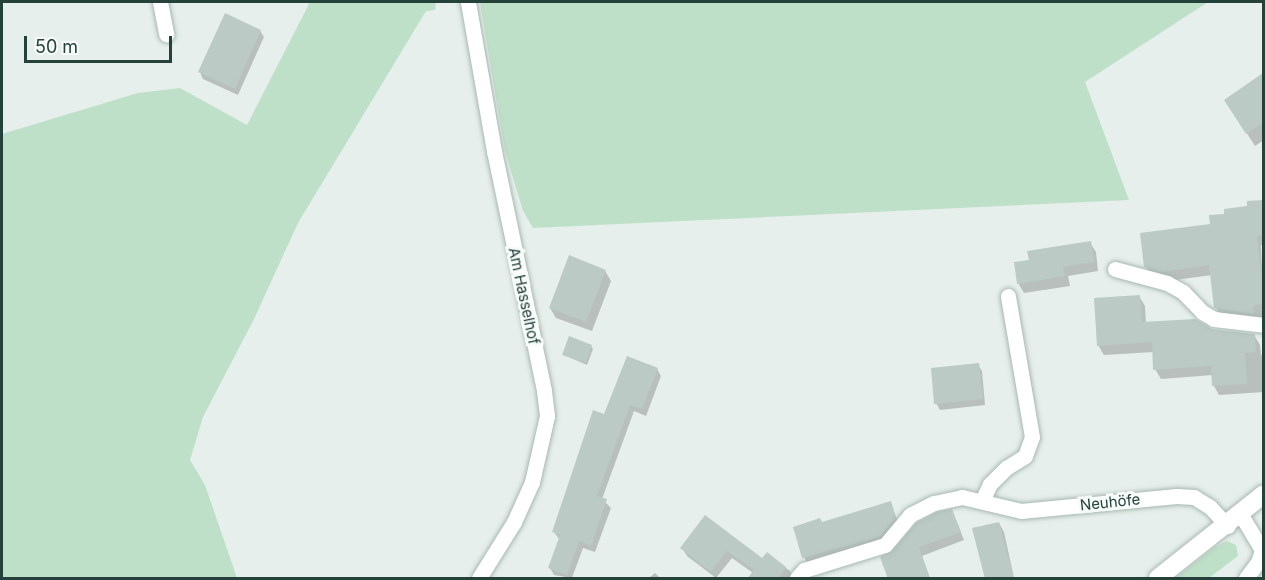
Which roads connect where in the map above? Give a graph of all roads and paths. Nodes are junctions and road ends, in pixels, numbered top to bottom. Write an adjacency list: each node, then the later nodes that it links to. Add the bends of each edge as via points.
1 (160, 2): 3 (street)
2 (468, 2): 10 (street, Am Hasselhof, via 547,416 532,482 514,522)
3 (166, 34)
4 (1115, 269): 6 (street, via 1167,283 1214,318)
5 (1008, 296): 8 (street, via 1032,436 1025,456 990,484)
6 (1263, 325)
7 (1263, 494): 9 (street)
8 (982, 501): 9 (street, Neuhöfe, via 1022,511 1194,497); 11 (street, Neuhöfe, via 963,497 934,503 910,515 885,545 804,570)
9 (1234, 520): 12 (street); 13 (street, Neuhöfe, via 1262,550)
10 (479, 579)
11 (796, 579)
12 (1158, 579)
13 (1246, 579)

